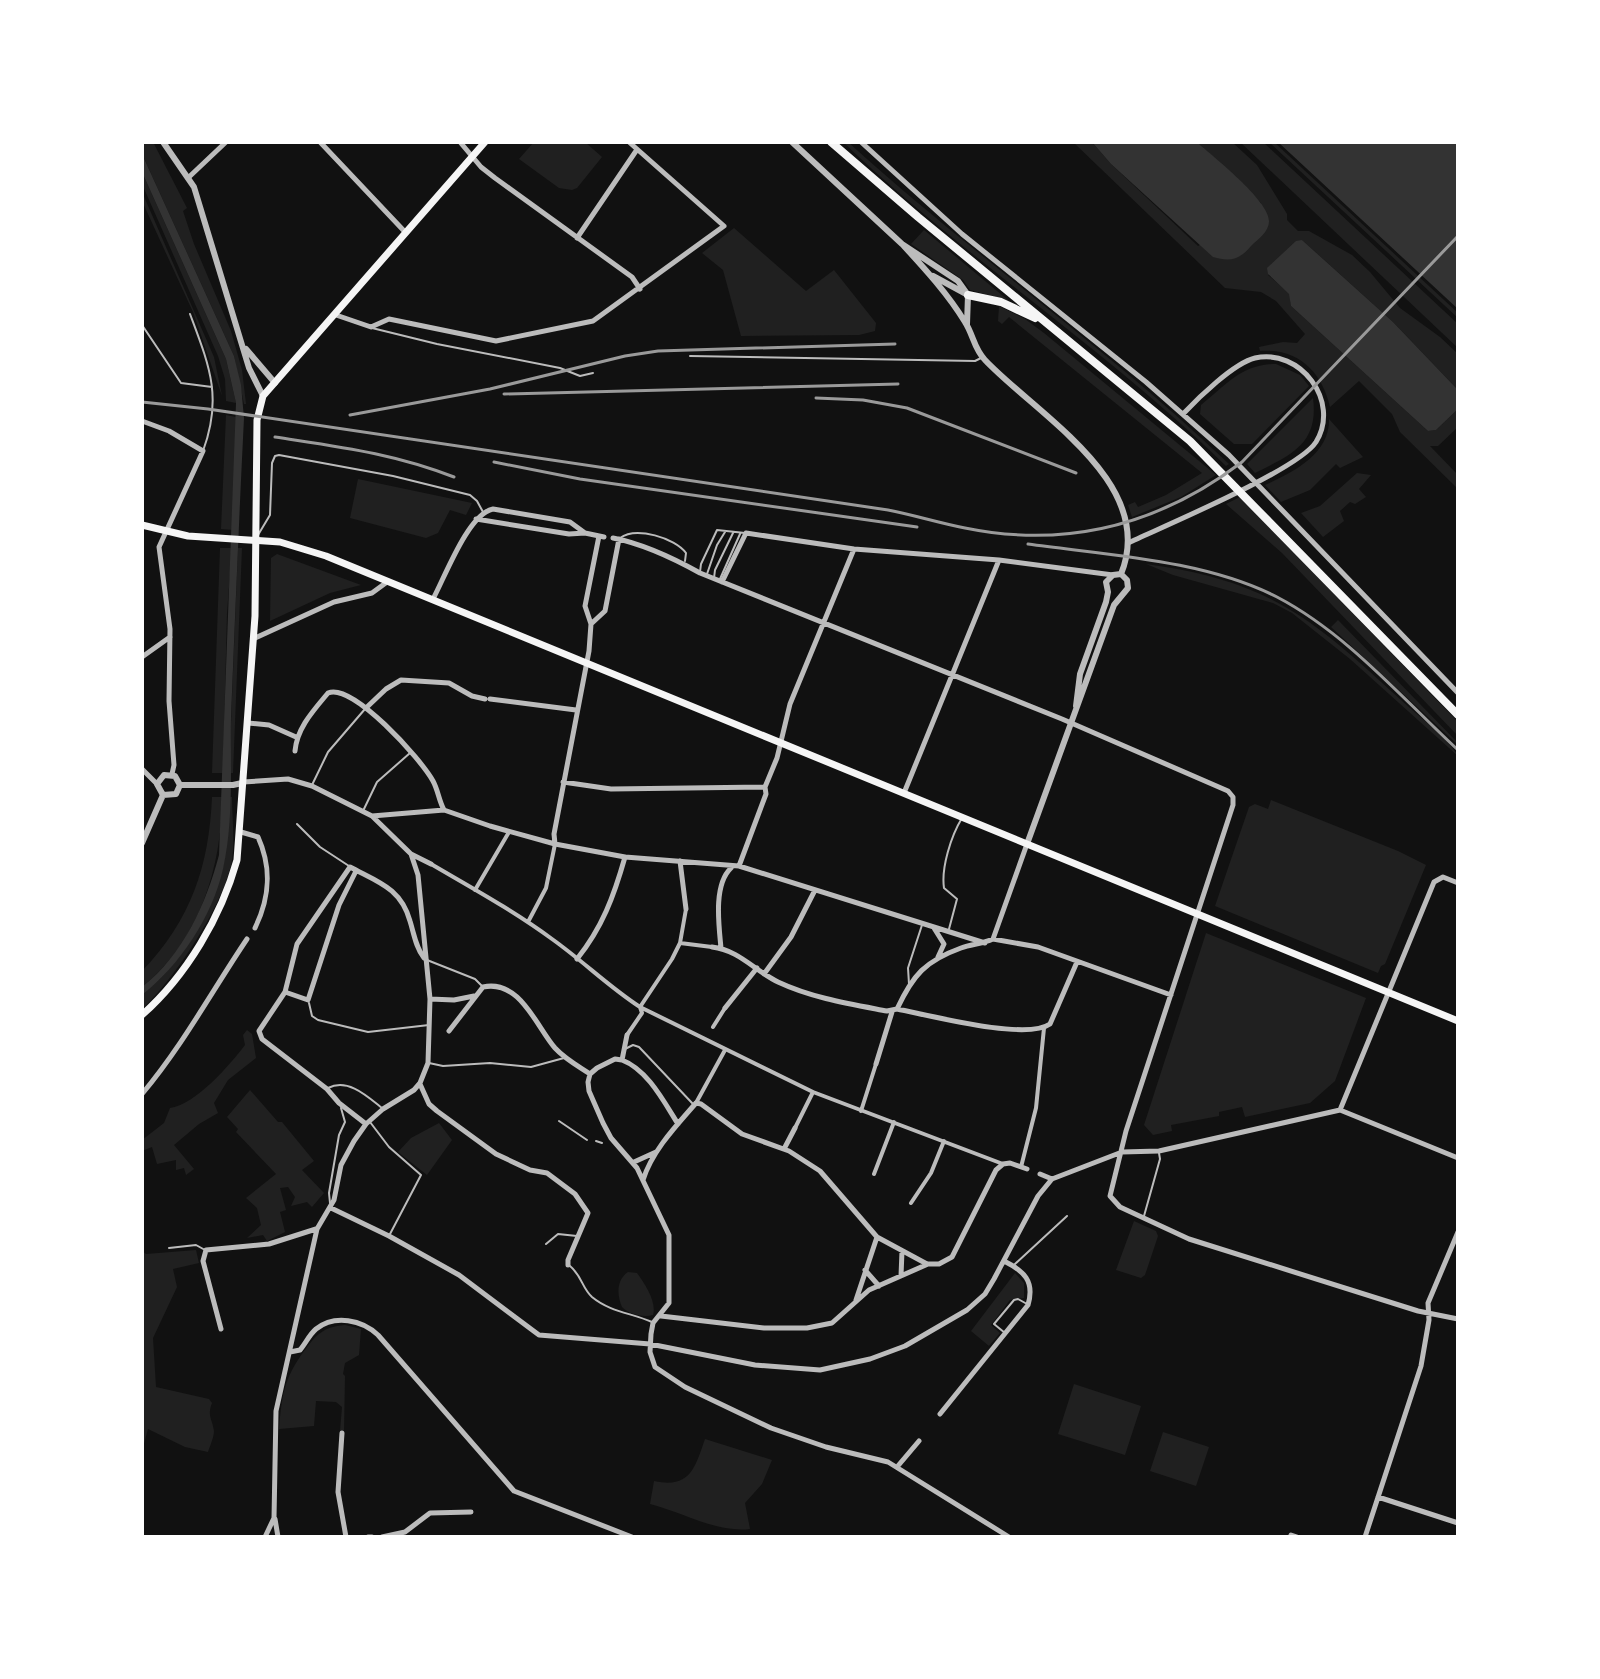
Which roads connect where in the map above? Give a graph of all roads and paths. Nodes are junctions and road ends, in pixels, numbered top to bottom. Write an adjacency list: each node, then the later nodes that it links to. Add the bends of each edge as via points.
1 (163, 142): 12 (street)
2 (226, 142): 12 (street)
3 (320, 142): 13 (street)
4 (460, 142): 11 (street)
5 (485, 142): 11 (main road)
6 (629, 142): 10 (street)
7 (792, 142): 15 (street)
8 (831, 142): 23 (highway)
9 (861, 142): 32 (street, via 962,234)
10 (636, 150): 14 (street); 17 (street, via 724,226)
11 (473, 157): 13 (main road); 14 (street)
12 (189, 177): 25 (street)
13 (406, 233): 20 (main road)
14 (577, 238): 17 (street, via 632,277)
15 (903, 245): 16 (street); 18 (street, via 953,277)
16 (927, 272): 18 (street); 21 (street)
17 (640, 289): 24 (street, via 593,321 506,340 389,319)
18 (968, 295): 21 (street); 23 (highway, via 1001,302)
19 (190, 314): 30 (lane)
20 (336, 315): 24 (street); 29 (main road)
21 (967, 324): 27 (street)
22 (142, 325): 30 (lane, via 181,383)
23 (1050, 325): 66 (highway, via 1214,463)
24 (371, 327): 28 (lane, via 573,374)
25 (244, 347): 29 (street); 31 (street)
26 (690, 356): 27 (lane, via 975,361)
27 (982, 357): 45 (street, via 1107,478 1120,504)
28 (593, 373)
29 (275, 383): 31 (main road)
30 (213, 387): 34 (lane, via 211,429)
31 (263, 396): 43 (main road, via 257,420)
32 (1183, 414): 45 (street, via 1242,363 1277,358 1304,370 1314,381 1321,426 1316,442 1303,455); 62 (street, via 1275,500)
33 (142, 421): 34 (street)
34 (203, 451): 39 (street)
35 (483, 512): 36 (street); 41 (street, via 493,509 570,522); 43 (lane, via 470,495 279,455 272,463 270,515)
36 (476, 519): 41 (street); 54 (street)
37 (142, 525): 39 (main road)
38 (725, 531): 40 (lane); 50 (lane, via 708,567); 50 (lane, via 717,530 701,564)
39 (164, 532): 43 (main road); 57 (street, via 158,555)
40 (733, 532): 42 (lane); 50 (lane)
41 (585, 533): 55 (street, via 602,536 585,606)
42 (743, 533): 46 (street); 50 (street)
43 (256, 539): 51 (main road, via 296,546); 58 (main road)
44 (616, 539): 48 (street); 48 (lane, via 642,534 679,545 686,553); 55 (street, via 605,611)
45 (1128, 543): 49 (street)
46 (854, 549): 47 (street); 56 (street)
47 (999, 560): 49 (street); 61 (street)
48 (685, 563): 50 (street)
49 (1117, 574): 52 (street, via 1106,582); 53 (street, via 1127,580 1128,588)
50 (713, 578): 56 (street)
51 (388, 581): 54 (main road); 58 (street, via 372,593 334,602)
52 (1108, 592): 53 (street); 65 (street, via 1080,674)
53 (1119, 596): 65 (street)
54 (433, 599): 60 (main road)
55 (591, 624): 60 (street)
56 (824, 624): 61 (street); 70 (street)
57 (170, 637): 59 (street); 74 (street)
58 (253, 639): 67 (main road)
59 (142, 657)
60 (586, 662): 64 (street); 70 (main road)
61 (952, 676): 68 (street); 81 (street)
62 (1458, 693)
63 (367, 707): 64 (street, via 401,680 416,680 449,683 472,696); 69 (street, via 333,691); 72 (street); 79 (lane, via 328,752)
64 (576, 710): 75 (street)
65 (1076, 710): 68 (street)
66 (1458, 715)
67 (247, 723): 69 (street, via 269,725); 76 (main road)
68 (1071, 724): 92 (street); 105 (street, via 1221,785 1233,797)
69 (296, 737): 71 (street)
70 (780, 742): 80 (street); 81 (main road)
71 (295, 751)
72 (410, 753): 83 (street, via 434,782); 84 (lane, via 377,782)
73 (142, 769): 77 (street)
74 (172, 774): 77 (street); 78 (street)
75 (563, 782): 80 (street, via 611,789); 91 (street)
76 (242, 783): 78 (street); 79 (street, via 288,779); 88 (main road)
77 (157, 784): 82 (street)
78 (180, 785): 82 (street, via 176,794)
79 (312, 786): 84 (street)
80 (765, 787): 97 (street)
81 (904, 793): 86 (main road)
82 (163, 795): 90 (street)
83 (444, 810): 85 (street); 89 (street)
84 (363, 812): 85 (street)
85 (372, 816): 93 (street)
86 (963, 817): 92 (main road); 110 (lane, via 943,877 944,888 957,899)
87 (297, 824): 98 (lane)
88 (241, 832): 108 (street, via 258,837 266,860 267,894); 134 (main road, via 234,870 208,927 181,972)
89 (509, 832): 91 (street); 102 (street)
90 (142, 843)
91 (555, 844): 94 (street); 106 (street, via 546,888)
92 (1027, 844): 105 (main road); 112 (street)
93 (411, 854): 96 (street); 118 (street, via 418,875)
94 (625, 857): 95 (street); 119 (street, via 605,918)
95 (680, 861): 99 (street); 104 (street)
96 (431, 864): 102 (street)
97 (739, 866): 99 (street); 103 (street)
98 (350, 867): 100 (street); 125 (street, via 297,944)
99 (731, 868): 116 (street, via 722,882)
100 (356, 871): 118 (street, via 401,898); 130 (street, via 329,932)
101 (1455, 882): 126 (street, via 1443,877 1434,882)
102 (475, 890): 106 (street)
103 (814, 892): 107 (street); 122 (street)
104 (686, 909): 113 (street)
105 (1197, 914): 126 (main road); 127 (street)
106 (528, 922): 119 (street)
107 (923, 924): 109 (street); 123 (lane, via 908,968)
108 (255, 928)
109 (934, 928): 110 (street); 117 (street, via 944,944)
110 (948, 932): 114 (street)
111 (247, 939): 151 (street)
112 (993, 939): 114 (street); 120 (street, via 1038,947)
113 (680, 943): 115 (street); 131 (street)
114 (985, 943): 117 (street)
115 (712, 947): 116 (street)
116 (721, 948): 121 (street)
117 (937, 958): 123 (street)
118 (425, 959): 124 (lane); 129 (street)
119 (577, 959): 131 (street)
120 (1077, 962): 127 (street); 138 (street, via 1054,1019)
121 (757, 968): 122 (street); 132 (street)
122 (764, 974): 133 (street, via 808,993)
123 (909, 984): 133 (street)
124 (483, 987): 128 (street); 143 (street, via 513,994)
125 (285, 992): 130 (street); 149 (street, via 259,1036)
126 (1389, 992): 135 (main road); 155 (street)
127 (1171, 995): 169 (street)
128 (475, 996): 129 (street); 139 (street)
129 (430, 999): 136 (street)
130 (308, 1000): 136 (lane, via 318,1020 368,1032)
131 (640, 1007): 140 (street, via 639,1020); 141 (street)
132 (725, 1008): 137 (street)
133 (894, 1010): 138 (street, via 1001,1028); 146 (street)
134 (142, 1015)
135 (1458, 1021)
136 (430, 1025): 145 (street)
137 (713, 1027)
138 (1044, 1028): 173 (street)
139 (449, 1031)
140 (627, 1035): 142 (street)
141 (725, 1050): 150 (street); 153 (street)
142 (622, 1052): 144 (street); 153 (lane, via 639,1047)
143 (566, 1058): 145 (lane, via 531,1067); 147 (street)
144 (622, 1060): 147 (street, via 607,1062); 160 (street, via 658,1092)
145 (428, 1063): 148 (street)
146 (876, 1064): 156 (street)
147 (590, 1074): 171 (street, via 589,1091 597,1112 611,1138)
148 (420, 1083): 154 (street); 185 (street, via 429,1104 496,1154 564,1185 588,1213)
149 (327, 1089): 152 (street); 154 (lane, via 339,1084 352,1087)
150 (813, 1092): 156 (street); 161 (street)
151 (142, 1094)
152 (339, 1103): 159 (street); 179 (lane, via 345,1122 329,1193)
153 (695, 1104): 160 (street); 166 (street, via 742,1134)
154 (383, 1109): 159 (street)
155 (1340, 1110): 167 (street); 170 (street)
156 (861, 1111): 158 (street)
157 (559, 1121): 162 (lane)
158 (894, 1122): 164 (street); 174 (street)
159 (367, 1123): 179 (street, via 341,1165); 184 (lane, via 421,1175)
160 (678, 1124): 168 (street)
161 (795, 1128): 166 (street)
162 (587, 1140)
163 (596, 1141): 165 (lane)
164 (944, 1141): 172 (street); 178 (street)
165 (602, 1143)
166 (784, 1149): 186 (street, via 820,1171)
167 (1159, 1151): 169 (street); 181 (lane)
168 (657, 1152): 171 (street); 177 (street)
169 (1122, 1152): 176 (street); 181 (street, via 1110,1189 1112,1201)
170 (1458, 1158)
171 (634, 1162): 177 (street)
172 (1003, 1164): 173 (street); 192 (street, via 952,1257)
173 (1024, 1168)
174 (874, 1174)
175 (1040, 1174): 176 (street)
176 (1052, 1179): 191 (street)
177 (643, 1180): 201 (street, via 669,1235 670,1296)
178 (911, 1203)
179 (331, 1208): 182 (street); 184 (street)
180 (1067, 1216): 194 (lane)
181 (1143, 1217): 200 (street, via 1247,1259)
182 (317, 1229): 189 (street, via 269,1244); 207 (street)
183 (1458, 1232): 200 (street)
184 (389, 1236): 206 (street, via 459,1275 539,1335)
185 (577, 1236): 187 (lane, via 558,1234); 193 (street)
186 (877, 1237): 190 (street); 195 (street)
187 (546, 1244)
188 (169, 1248): 189 (lane, via 196,1245)
189 (206, 1250): 204 (street, via 203,1261)
190 (902, 1251): 192 (street); 196 (street)
191 (1004, 1261): 194 (street); 206 (street, via 985,1294 967,1310 905,1346 853,1363 820,1370 755,1365)
192 (928, 1264): 196 (street)
193 (568, 1265): 203 (lane, via 599,1302)
194 (1013, 1266): 199 (street, via 1030,1283)
195 (865, 1270): 197 (street); 198 (street)
196 (901, 1276): 197 (street)
197 (879, 1286): 198 (street)
198 (855, 1301): 201 (street, via 832,1323 807,1328)
199 (1028, 1305): 205 (street); 205 (lane, via 1014,1300 994,1324)
200 (1428, 1313): 202 (street); 212 (street, via 1421,1366)
201 (661, 1316): 203 (street)
202 (1458, 1319)
203 (653, 1323): 206 (street)
204 (221, 1329)
205 (1006, 1334): 208 (street)
206 (650, 1344): 211 (street, via 655,1367 712,1401 802,1440)
207 (290, 1352): 214 (street, via 276,1411); 220 (street, via 300,1350 323,1325 363,1324 514,1491)
208 (940, 1414)
209 (342, 1433): 218 (street, via 338,1492)
210 (919, 1441): 211 (street)
211 (897, 1467): 221 (street)
212 (1378, 1497): 215 (street); 222 (street)
213 (471, 1512): 219 (street, via 430,1513 405,1532)
214 (274, 1518): 216 (street); 217 (street)
215 (1458, 1523)
216 (265, 1537)
217 (278, 1537)
218 (346, 1537)
219 (382, 1537)
220 (632, 1537)
221 (1009, 1537)
222 (1365, 1537)

